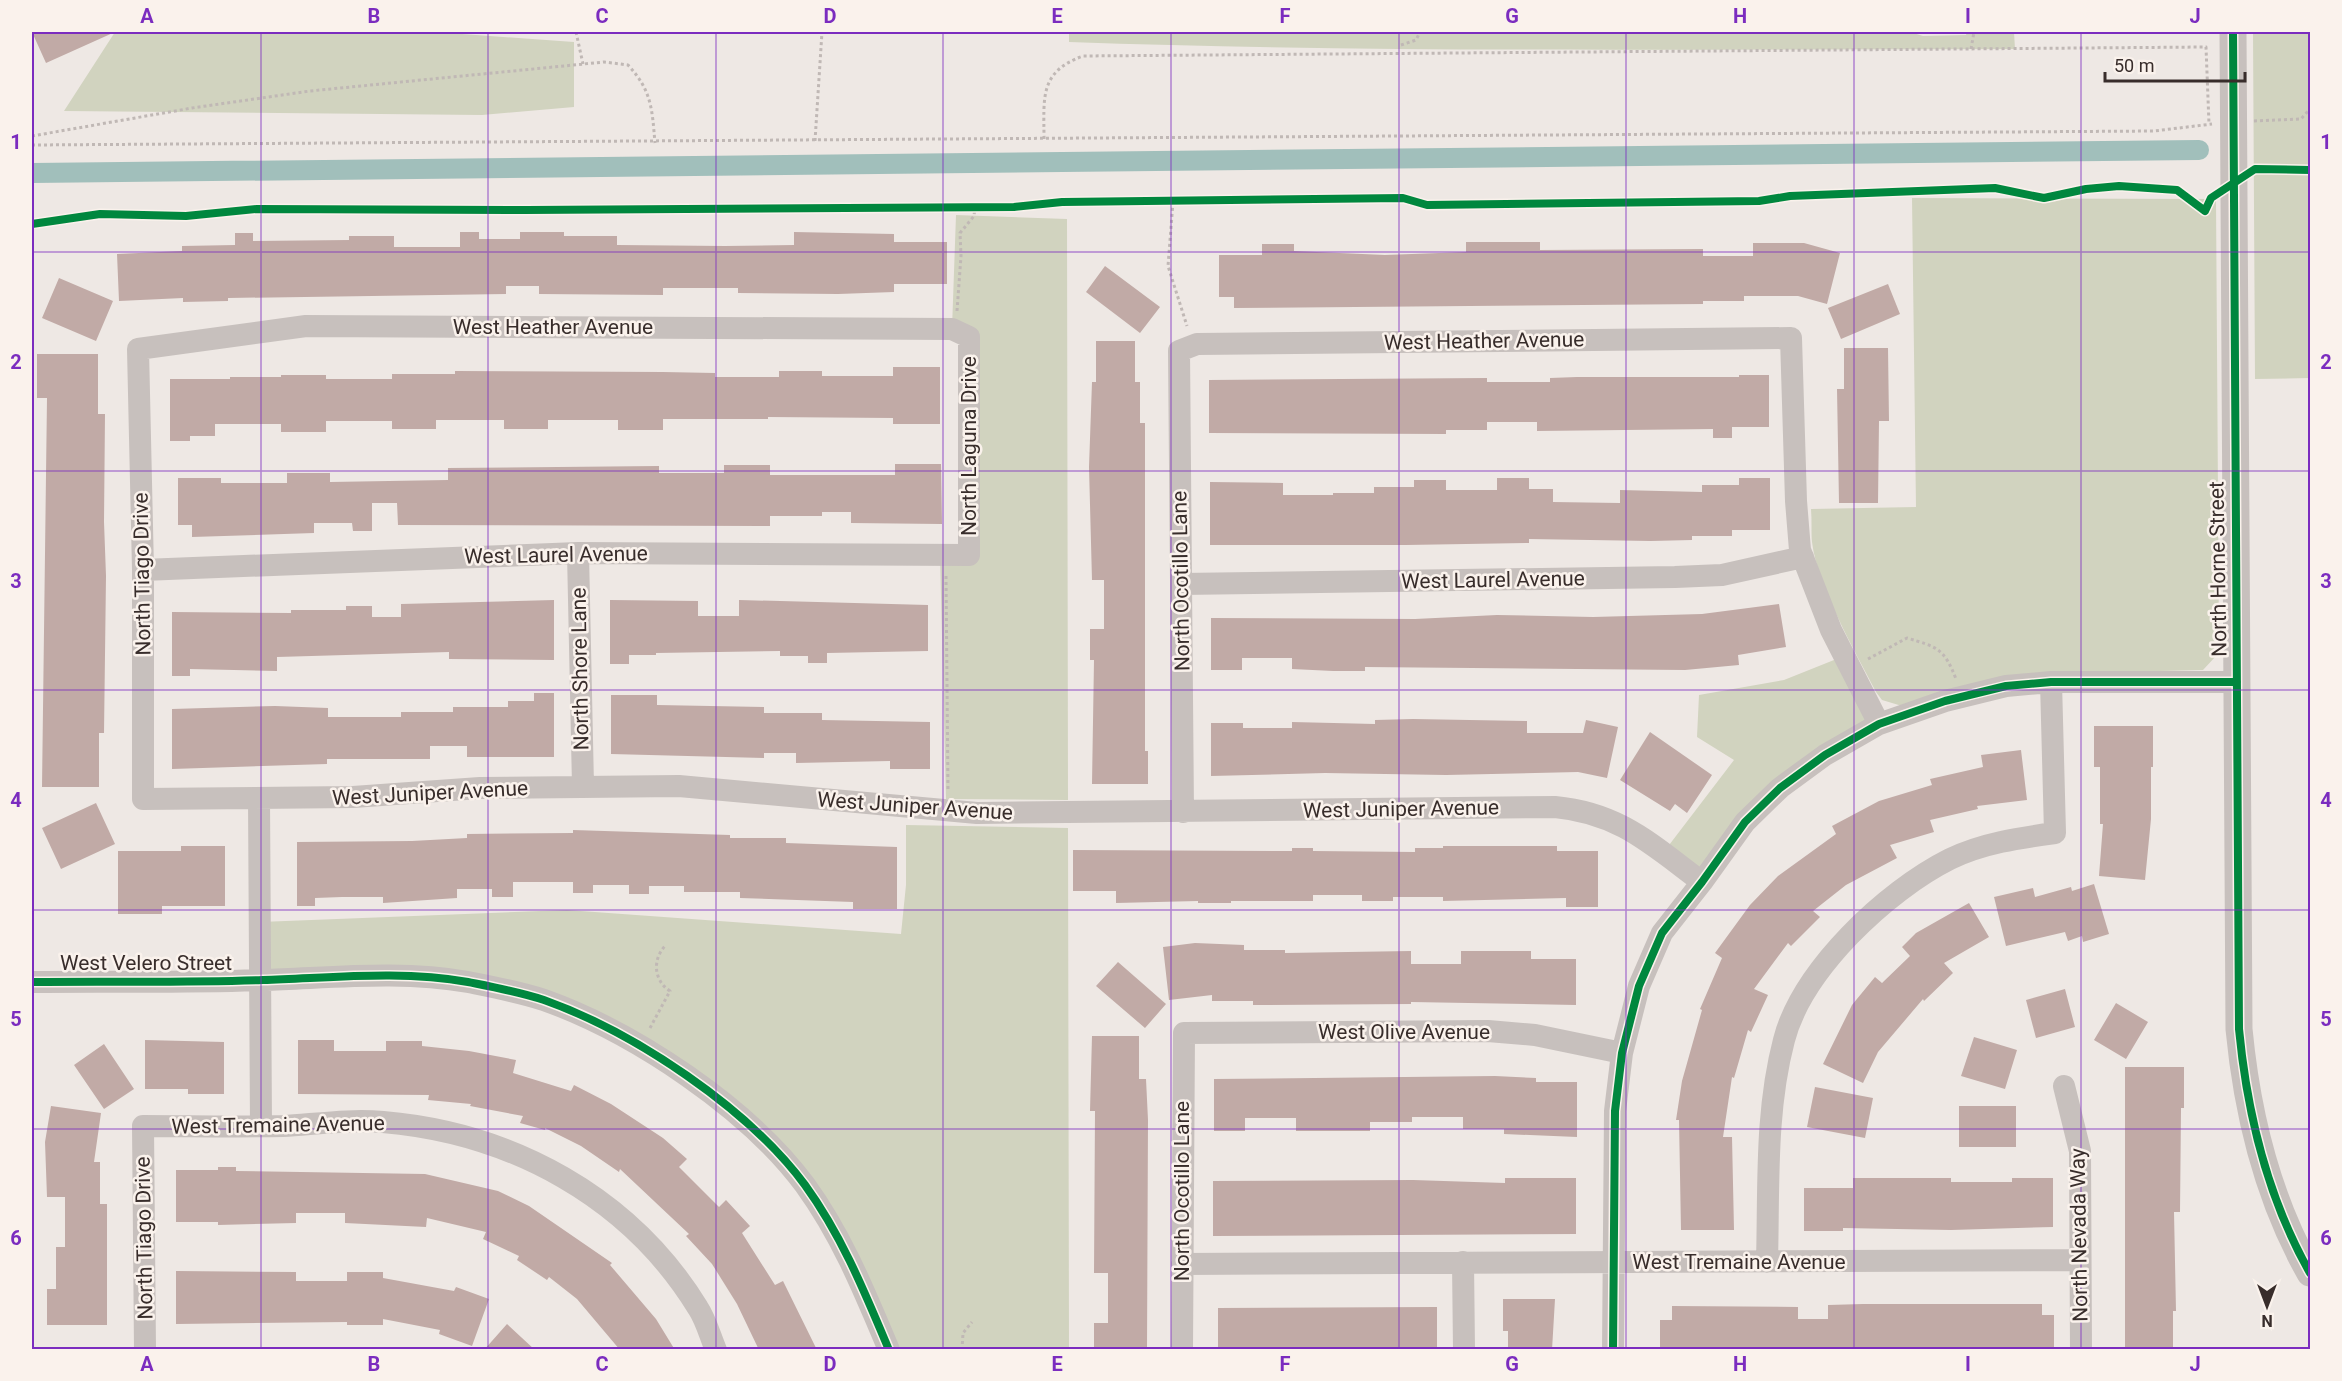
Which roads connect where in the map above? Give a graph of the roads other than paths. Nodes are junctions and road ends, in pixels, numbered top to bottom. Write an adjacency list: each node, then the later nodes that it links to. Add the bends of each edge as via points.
1 (2233, 32): 11 (street, North Horne Street, via 2221,123 2234,183)
2 (961, 333): 4 (street, West Heather Avenue, via 306,326); 6 (street, North Laguna Drive)
3 (1188, 347): 7 (street, West Heather Avenue, via 1791,338 1796,501); 9 (street, North Ocotillo Lane)
4 (138, 349): 8 (street, North Tiago Drive)
5 (578, 553): 6 (street, West Laurel Avenue); 8 (street, West Laurel Avenue); 13 (street, North Shore Lane)
6 (969, 555)
7 (1803, 557): 9 (street, West Laurel Avenue, via 1722,575 1687,577); 12 (street, via 1832,630)
8 (143, 570): 14 (street, North Tiago Drive)
9 (1181, 584): 16 (street, North Ocotillo Lane)
10 (2051, 682): 11 (street); 12 (street, via 2006,686); 28 (street, via 2055,833 2006,840 1950,859 1932,870 1896,893 1843,942 1809,986 1785,1037 1771,1100)
11 (2237, 682): 30 (street, North Horne Street, via 2239,1029 2244,1079 2271,1184 2294,1244)
12 (1879, 724): 17 (street, via 1825,755 1780,788 1744,822)
13 (583, 786): 15 (street, West Juniper Avenue); 16 (street, West Juniper Avenue, via 679,786 952,813)
14 (143, 800): 15 (street, West Juniper Avenue)
15 (259, 800): 18 (street)
16 (1183, 812): 17 (street, West Juniper Avenue, via 1555,807 1585,810 1640,835)
17 (1702, 882): 21 (street, via 1662,933 1639,986)
18 (261, 980): 19 (street, West Velero Street); 24 (street); 33 (street, West Velero Street, via 371,975 467,982 543,999 639,1045 722,1103 755,1131 804,1184 846,1251)
19 (32, 982)
20 (1184, 1033): 21 (street, West Olive Avenue, via 1488,1030); 29 (street, North Ocotillo Lane)
21 (1622, 1053): 27 (street, via 1615,1111)
22 (2064, 1086): 25 (street, North Nevada Way, via 2080,1150)
23 (143, 1126): 24 (street, West Tremaine Avenue); 31 (street, North Tiago Drive)
24 (261, 1126): 32 (street, West Tremaine Avenue, via 382,1122 453,1133 511,1151 590,1191 648,1240 699,1309)
25 (2080, 1260): 28 (street, West Tremaine Avenue); 37 (street, North Nevada Way)
26 (1463, 1262): 27 (street, West Tremaine Avenue); 29 (street, West Tremaine Avenue); 35 (street)
27 (1613, 1262): 28 (street, West Tremaine Avenue); 36 (street)
28 (1767, 1262)
29 (1182, 1264): 34 (street, North Ocotillo Lane)
30 (2310, 1273)
31 (145, 1350)
32 (716, 1350)
33 (890, 1350)
34 (1182, 1350)
35 (1464, 1350)
36 (1613, 1350)
37 (2081, 1350)

